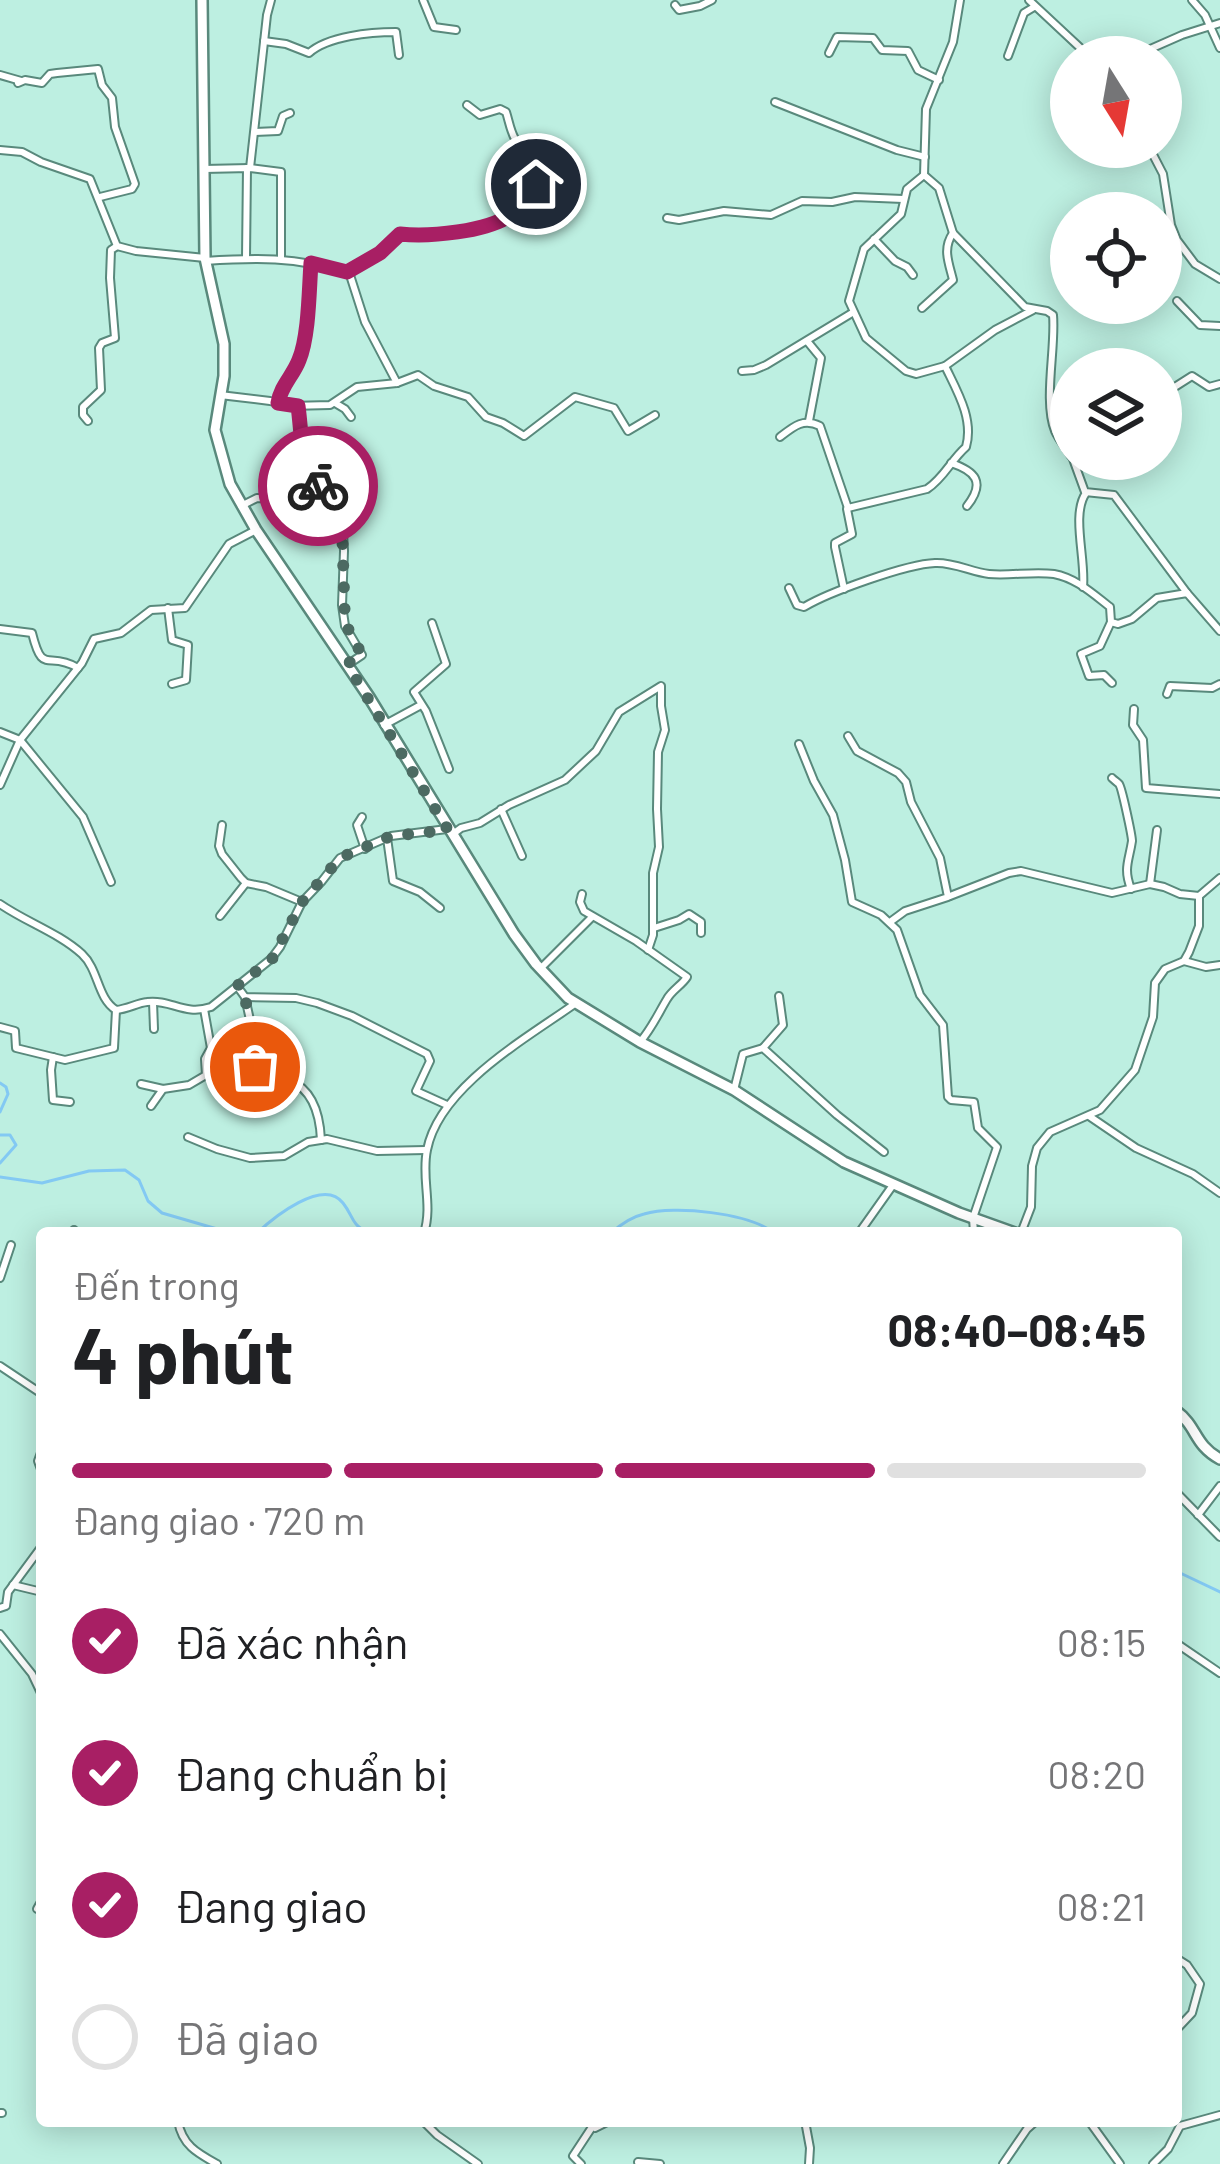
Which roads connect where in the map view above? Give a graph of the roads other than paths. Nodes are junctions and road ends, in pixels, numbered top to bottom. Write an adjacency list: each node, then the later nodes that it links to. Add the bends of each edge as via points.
1 (202, 0): 28 (street)
2 (271, 0): 14 (street)
3 (423, 0): 11 (street, via 434,27)
4 (712, 0): 8 (street, via 680,10)
5 (960, 0): 20 (street)
6 (1192, 0): 10 (street)
7 (1032, 3): 12 (street); 18 (street)
8 (675, 4)
9 (1220, 23): 10 (street)
10 (1210, 26): 13 (street); 15 (street)
11 (456, 30)
12 (1067, 36)
13 (1180, 36)
14 (265, 40): 17 (street, via 309,52 320,43 396,32); 24 (street)
15 (1220, 49)
16 (829, 53): 20 (street, via 837,37 876,39 882,50 908,51 918,70)
17 (399, 55)
18 (1008, 56)
19 (0, 75): 30 (street, via 42,83 53,74 98,69 135,184)
20 (939, 80): 26 (street, via 926,109)
21 (776, 102): 26 (street)
22 (467, 105): 41 (street, via 480,115 506,112 534,162 531,194 500,221 400,234)
23 (290, 113): 24 (street, via 278,131)
24 (255, 132): 27 (street)
25 (0, 150): 30 (street, via 90,179)
26 (925, 157): 29 (street)
27 (249, 168): 28 (street); 37 (street); 39 (street, via 282,173)
28 (204, 169): 38 (street)
29 (924, 175): 31 (street); 33 (street, via 939,188)
30 (100, 197): 36 (street)
31 (903, 200): 32 (street, via 860,196 802,201 771,214); 34 (street, via 901,214)
32 (667, 218)
33 (952, 233): 45 (street, via 946,244 953,280); 46 (street)
34 (874, 239): 42 (street); 47 (street, via 856,273)
35 (1182, 245): 43 (street)
36 (116, 246): 38 (street); 63 (street, via 115,338 99,347 102,388 85,404)
37 (246, 258): 38 (street); 39 (street)
38 (205, 259): 56 (street, via 224,344)
39 (281, 259): 40 (street)
40 (311, 263): 41 (street); 57 (street, via 302,348)
41 (349, 272): 53 (street)
42 (913, 275)
43 (1220, 279)
44 (1182, 306): 48 (street, via 1200,325)
45 (922, 308)
46 (1033, 310): 50 (street, via 1054,319); 51 (street)
47 (853, 313): 49 (street); 51 (street, via 866,338 906,371)
48 (1220, 326)
49 (806, 341): 52 (street); 62 (street, via 821,358)
50 (1052, 348)
51 (945, 366): 65 (street, via 969,432)
52 (742, 371)
53 (397, 383): 58 (street, via 357,387); 60 (street, via 420,375 524,436 575,397 614,408 628,431)
54 (1182, 383): 55 (street, via 1192,376)
55 (1220, 384)
56 (220, 395): 57 (street); 68 (street, via 215,430)
57 (278, 403): 59 (street)
58 (335, 404): 59 (street); 61 (street)
59 (298, 406): 82 (street, via 308,470 317,486 341,494 345,623 362,655)
60 (655, 416)
61 (351, 417)
62 (808, 421): 64 (street); 71 (street, via 822,428)
63 (88, 422)
64 (780, 437)
65 (951, 463): 70 (street, via 974,475); 71 (street, via 927,489)
66 (1081, 480): 67 (street)
67 (1086, 493): 73 (street, via 1079,512); 76 (street, via 1114,495)
68 (241, 506): 69 (street, via 257,498); 72 (street)
69 (300, 506)
70 (967, 506)
71 (847, 507): 75 (street, via 852,533 835,542)
72 (256, 530): 77 (street, via 229,544 188,606); 82 (street)
73 (1083, 586): 75 (street, via 1053,574 984,573 940,562); 78 (street, via 1111,609)
74 (789, 588): 75 (street, via 802,607)
75 (844, 589)
76 (1187, 593): 78 (street, via 1157,598 1126,622); 81 (street)
77 (168, 608): 83 (street, via 94,639); 85 (street, via 172,640 188,645 186,680)
78 (1112, 622): 84 (street, via 1100,646 1081,653 1089,676)
79 (432, 623): 88 (street, via 446,664 414,690)
80 (0, 629): 83 (street, via 32,633 40,658)
81 (1220, 631)
82 (347, 664): 90 (street)
83 (78, 668): 93 (street)
84 (1112, 682)
85 (172, 684)
86 (1220, 684): 87 (street, via 1170,686)
87 (1167, 694)
88 (421, 705): 90 (street); 95 (street)
89 (1134, 709): 98 (street, via 1146,788)
90 (384, 725): 103 (street)
91 (0, 732): 93 (street)
92 (848, 736): 114 (street, via 857,752 906,782 939,854)
93 (20, 740): 97 (street); 108 (street, via 83,818)
94 (800, 744): 120 (street, via 833,815 852,902)
95 (449, 770)
96 (1112, 778): 111 (street, via 1131,827)
97 (0, 784)
98 (1220, 794)
99 (501, 809): 103 (street); 106 (street); 121 (street, via 573,774 619,712 661,686)
100 (362, 817): 105 (street)
101 (222, 825): 109 (street, via 222,854)
102 (1157, 830): 110 (street)
103 (450, 832): 104 (street); 126 (street)
104 (387, 838): 105 (street); 117 (street, via 393,881)
105 (365, 849): 115 (street, via 340,858)
106 (522, 856)
107 (1220, 878): 113 (street)
108 (110, 882)
109 (246, 883): 115 (street); 118 (street)
110 (1150, 884): 111 (street); 113 (street)
111 (1131, 889): 114 (street, via 1112,893 1022,871)
112 (583, 894): 119 (street, via 580,908)
113 (1199, 896): 124 (street, via 1198,929)
114 (948, 897): 120 (street)
115 (302, 902): 127 (street, via 274,956)
116 (0, 904): 133 (street, via 82,955)
117 (440, 908)
118 (220, 916)
119 (592, 916): 123 (street); 126 (street)
120 (890, 922): 152 (street, via 922,998 944,1025 948,1097 972,1100 978,1128 997,1147)
121 (654, 928): 122 (street, via 689,914 702,923); 123 (street)
122 (701, 933)
123 (648, 950): 136 (street, via 687,979)
124 (1184, 961): 125 (street); 145 (street, via 1155,983 1135,1070)
125 (1220, 965)
126 (540, 969): 131 (street)
127 (237, 986): 129 (street); 132 (street)
128 (778, 996): 137 (street, via 783,1025)
129 (245, 997): 144 (street, via 317,1003 428,1054 416,1091); 147 (street, via 252,1064 302,1087 320,1115)
130 (153, 1002): 132 (street); 133 (street); 135 (street)
131 (576, 1003): 136 (street); 144 (street)
132 (205, 1009): 140 (street, via 212,1048 206,1075)
133 (116, 1010): 138 (street, via 114,1048)
134 (0, 1027): 138 (street, via 15,1031 16,1048)
135 (154, 1029)
136 (640, 1042): 141 (street)
137 (763, 1048): 141 (street, via 743,1054); 149 (street)
138 (53, 1057): 142 (street, via 53,1100)
139 (141, 1084): 140 (street)
140 (163, 1089): 143 (street)
141 (734, 1090): 150 (street)
142 (70, 1102)
143 (152, 1106)
144 (447, 1106): 148 (street)
145 (1089, 1116): 151 (street); 157 (street, via 1050,1132 1037,1148)
146 (188, 1137): 147 (street, via 258,1158)
147 (321, 1140): 148 (street)
148 (426, 1150): 153 (street)
149 (884, 1152)
150 (893, 1185): 152 (street); 154 (street)
151 (1220, 1193)
152 (973, 1218): 155 (street); 156 (street)
153 (426, 1227)
154 (864, 1227)
155 (974, 1227)
156 (1000, 1227)
157 (1022, 1227)
158 (11, 1245): 159 (street)
159 (0, 1278)
160 (0, 1366): 161 (street)
161 (36, 1390)
162 (1182, 1417): 163 (street)
163 (1220, 1459)
164 (1220, 1486): 166 (street)
165 (1182, 1498): 166 (street)
166 (1198, 1515): 167 (street)
167 (1220, 1537)
168 (36, 1554): 169 (street)
169 (13, 1585): 170 (street); 171 (street)
170 (36, 1591)
171 (0, 1608)
172 (0, 1634): 175 (street)
173 (1182, 1649): 174 (street)
174 (1220, 1673)
175 (36, 1683)
176 (1182, 1962): 177 (street, via 1200,1984)
177 (1182, 2024)
178 (1220, 2115): 179 (street)
179 (1182, 2125)
180 (179, 2127): 188 (street, via 193,2151)
181 (429, 2127): 189 (street)
182 (593, 2127): 190 (street, via 573,2156)
183 (806, 2127): 192 (street)
184 (1029, 2127): 193 (street)
185 (1094, 2127): 194 (street)
186 (1180, 2127): 195 (street)
187 (638, 2162): 191 (street)
188 (217, 2164)
189 (478, 2164)
190 (580, 2164)
191 (660, 2164)
192 (808, 2164)
193 (1003, 2164)
194 (1120, 2164)
195 (1153, 2164)

